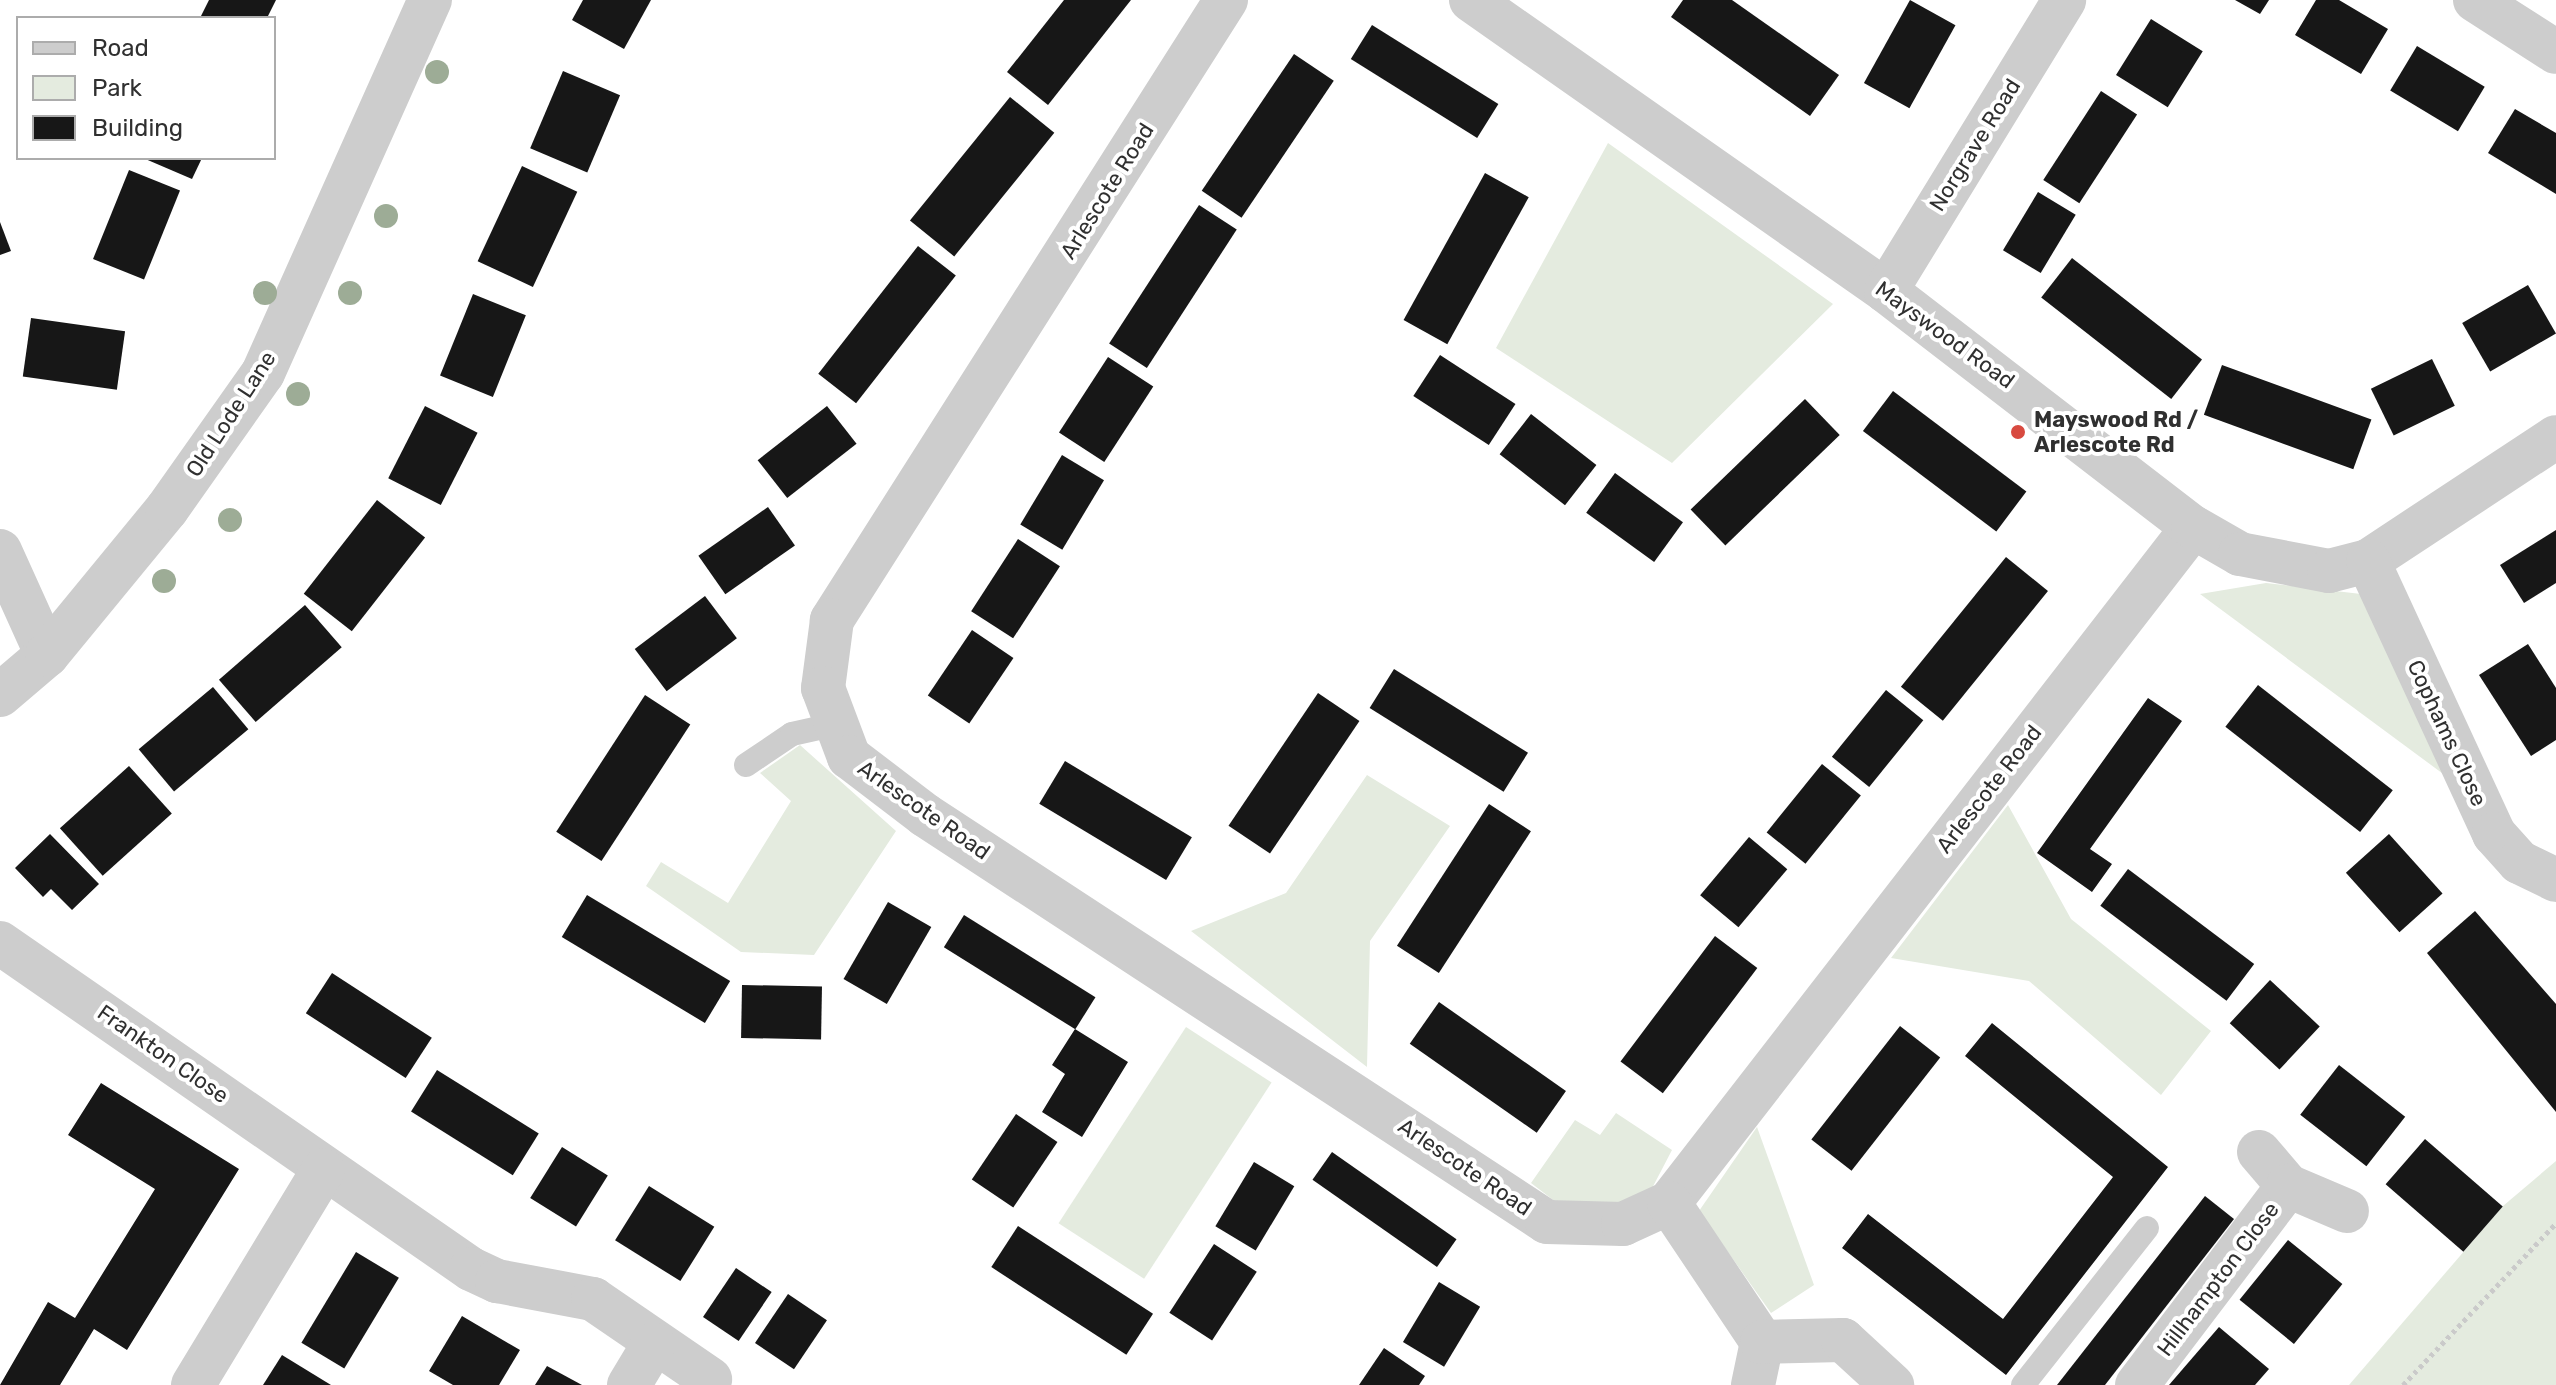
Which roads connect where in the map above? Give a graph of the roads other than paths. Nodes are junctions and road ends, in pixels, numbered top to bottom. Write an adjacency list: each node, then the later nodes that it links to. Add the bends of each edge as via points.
1 (430, 0): 13 (street, Old Lode Lane, via 263,373 167,509)
2 (1226, 0): 15 (street, Arlescote Road, via 832,620 823,688)
3 (1471, 0): 6 (street, Mayswood Road)
4 (2064, 0): 8 (street, Norgrave Road)
5 (2475, 0): 7 (street)
6 (1531, 16): 8 (street, Mayswood Road)
7 (2556, 52)
8 (1886, 291): 10 (street, Mayswood Road)
9 (2556, 437): 12 (street, Mayswood Road)
10 (2193, 527): 12 (street, Mayswood Road, via 2240,554 2295,569 2329,571); 22 (street, Arlescote Road)
11 (0, 551): 13 (street)
12 (2368, 561): 17 (street, Cophams Close, via 2494,834 2519,862)
13 (47, 655): 14 (street, Old Lode Lane)
14 (0, 695)
15 (837, 724): 16 (lane, via 792,734); 22 (street, Arlescote Road, via 849,757 925,815 1547,1222 1623,1224)
16 (746, 765)
17 (2556, 880)
18 (0, 943): 20 (street, Frankton Close)
19 (2259, 1152): 21 (street)
20 (323, 1170): 26 (street, Frankton Close, via 471,1269 497,1281 593,1299); 28 (street)
21 (2288, 1186): 23 (street, Hillhampton Close); 33 (street, Hillhampton Close)
22 (1669, 1203): 25 (street)
23 (2347, 1211)
24 (2147, 1228): 32 (lane)
25 (1762, 1342): 30 (street); 31 (street, via 1843,1340)
26 (653, 1345): 27 (street, Frankton Close); 29 (street)
27 (710, 1379)
28 (193, 1385)
29 (629, 1385)
30 (1753, 1385)
31 (1892, 1385)
32 (2023, 1385)
33 (2137, 1385)

